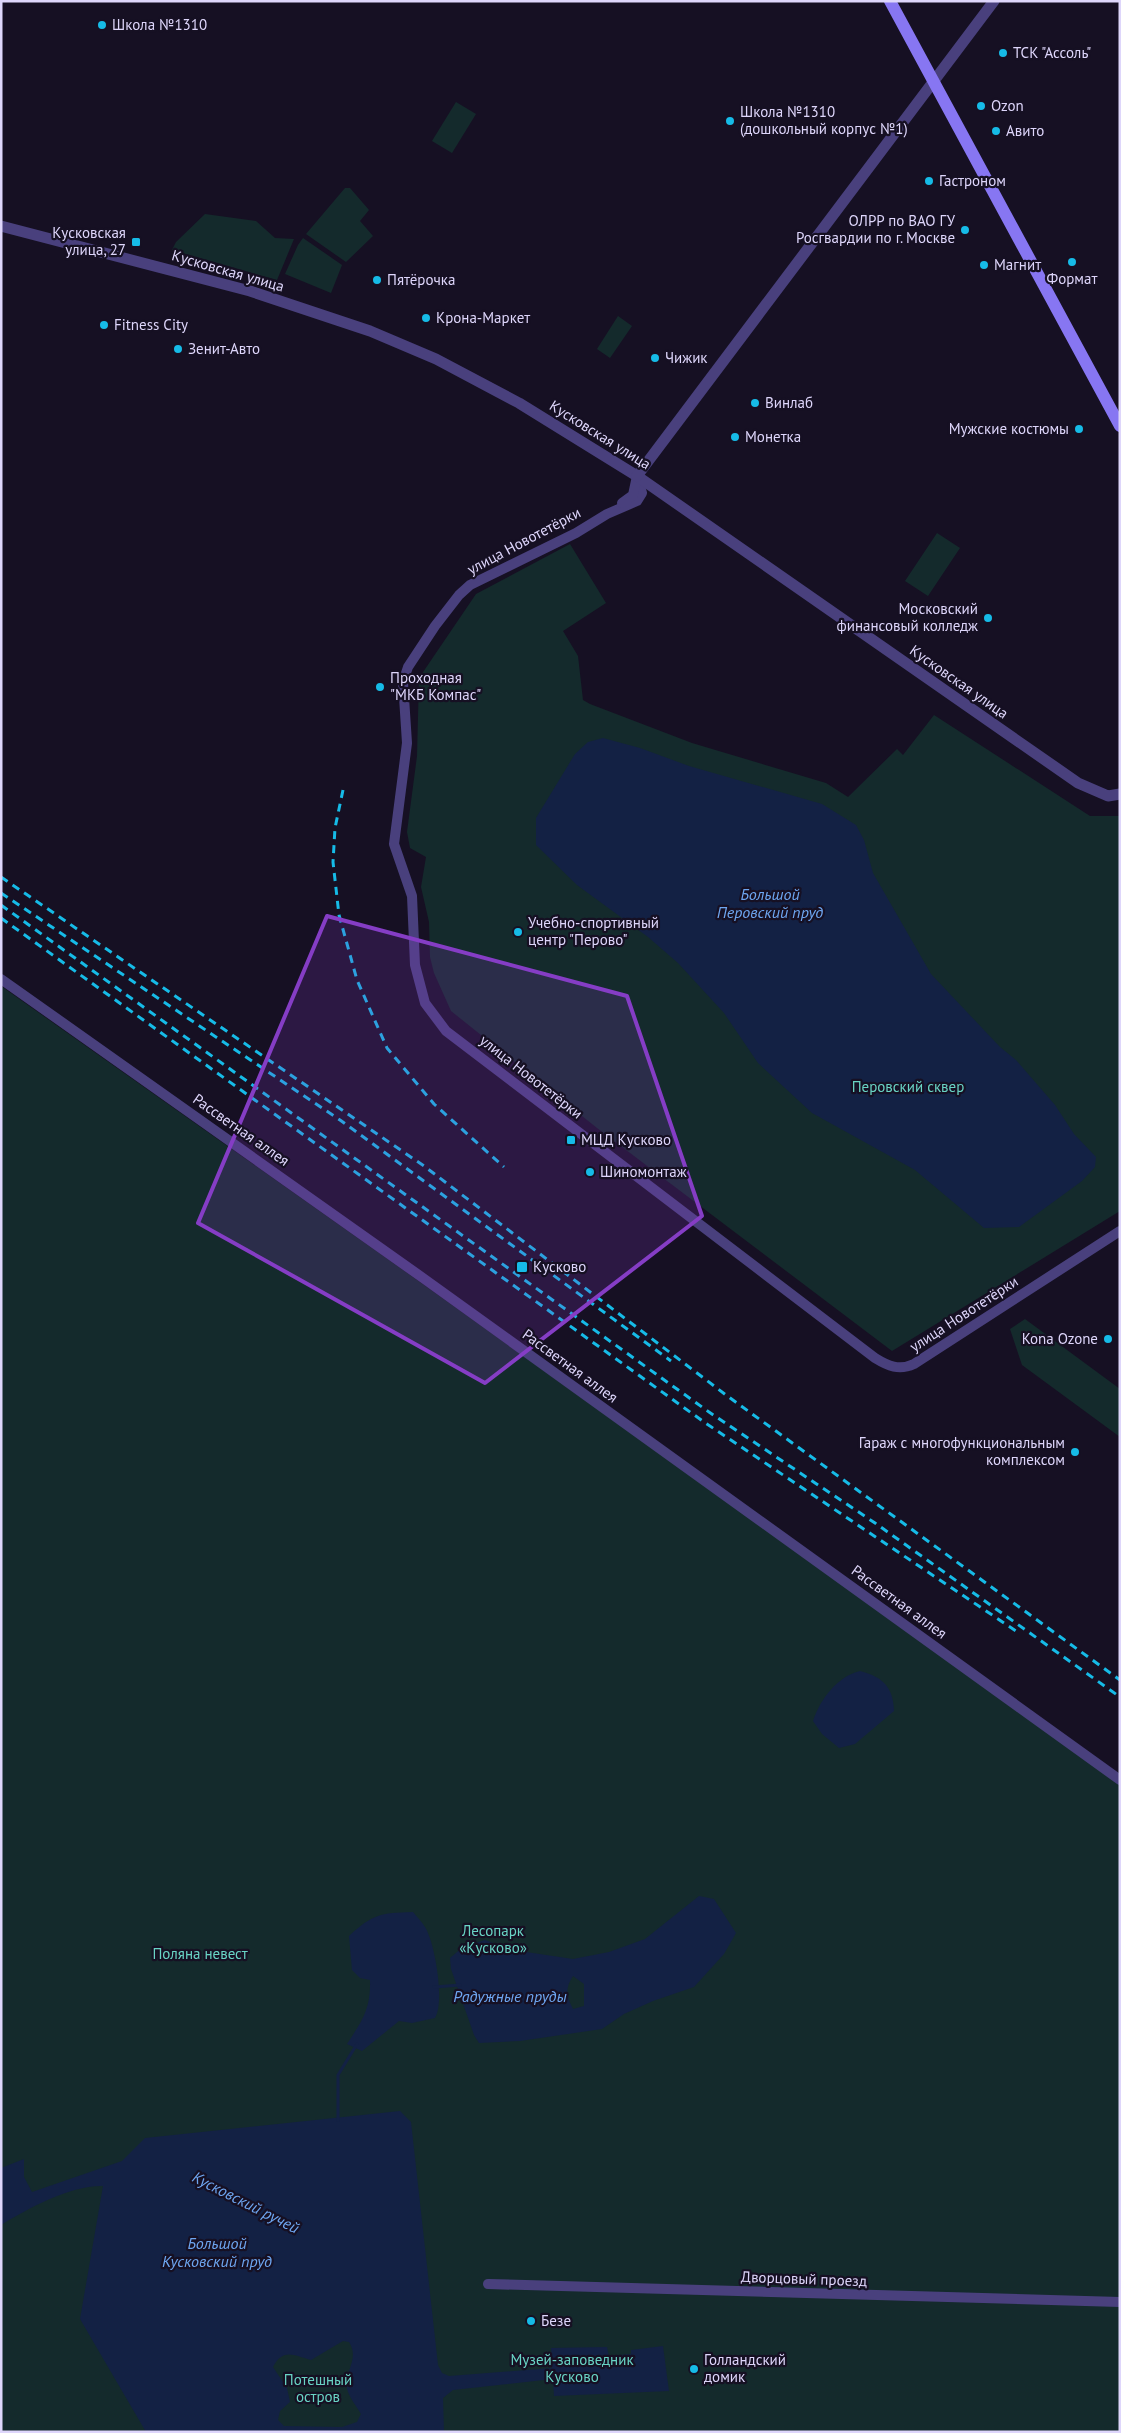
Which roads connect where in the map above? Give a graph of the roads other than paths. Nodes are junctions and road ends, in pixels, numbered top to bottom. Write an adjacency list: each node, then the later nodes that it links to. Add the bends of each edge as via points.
1 (890, 1): 3 (main road)
2 (994, 1): 3 (street)
3 (933, 81): 5 (main road); 6 (street)
4 (1, 226): 6 (street, Кусковская улица, via 250,291 383,335 519,403)
5 (1120, 426)
6 (637, 476): 7 (street, Кусковская улица, via 1078,783 1108,796); 9 (street, улица Новотетёрки, via 642,493 640,498 470,586 459,595 408,667 403,682 407,744 394,844 412,896 414,957 420,988 434,1018 763,1275 874,1358 893,1367 907,1368 914,1364)
7 (1120, 794)
8 (1, 979): 10 (street, Рассветная аллея)
9 (1120, 1231)
10 (1120, 1780)
11 (488, 2284): 12 (street, Дворцовый проезд)
12 (1120, 2302)

